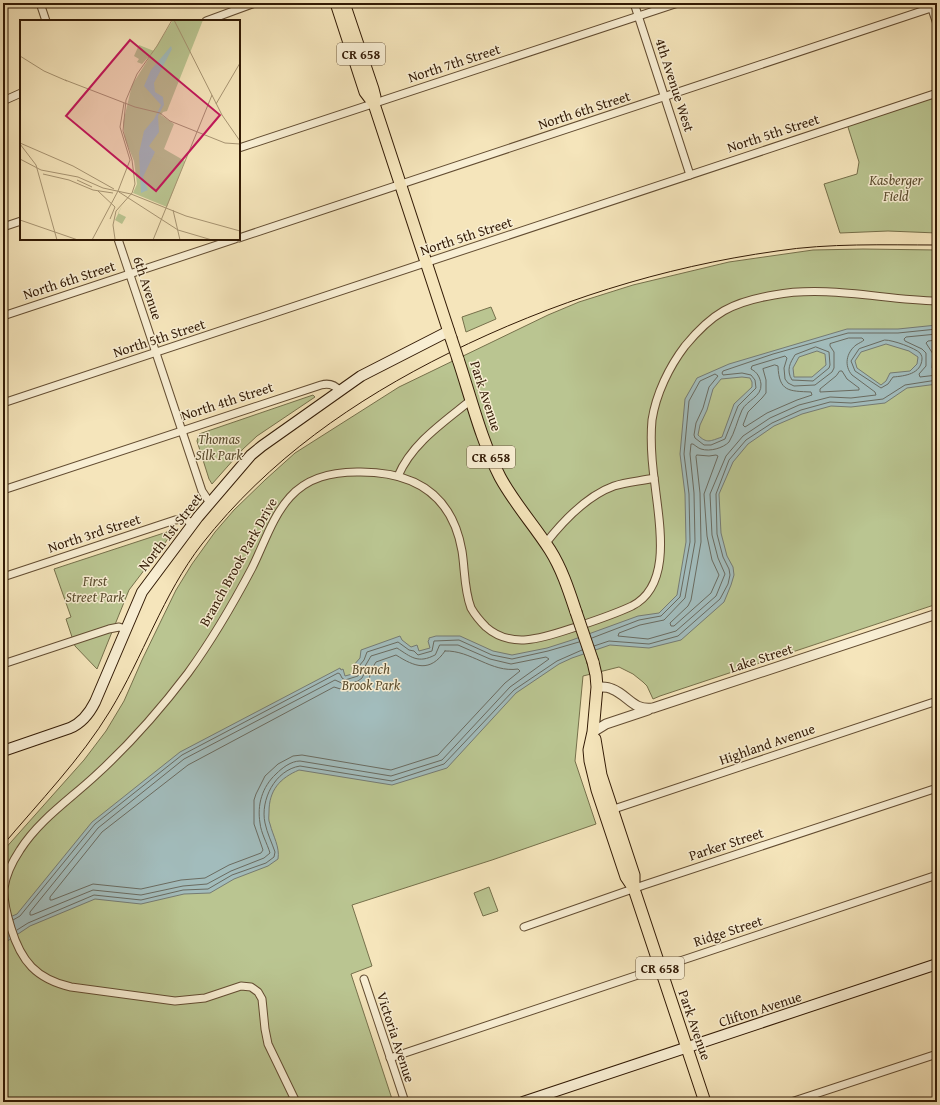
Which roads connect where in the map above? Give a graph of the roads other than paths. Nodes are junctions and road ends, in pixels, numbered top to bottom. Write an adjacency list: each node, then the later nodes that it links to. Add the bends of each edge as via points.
1 (40, 3): 9 (street)
2 (255, 3): 10 (street)
3 (336, 3): 16 (main road, Park Avenue / CR 658, via 366,92)
4 (344, 3): 16 (main road, Park Avenue / CR 658, via 374,93)
5 (634, 3): 8 (street, 4th Avenue West)
6 (678, 3): 8 (street, North 7th Street)
7 (933, 6): 11 (street); 14 (street, North 6th Street)
8 (638, 16): 14 (street, 4th Avenue West); 16 (street, North 7th Street)
9 (46, 20)
10 (209, 20)
11 (937, 24)
12 (20, 93): 15 (street)
13 (937, 93): 18 (street, North 5th Street)
14 (664, 97): 18 (street, 4th Avenue West); 19 (street, North 6th Street)
15 (3, 101)
16 (374, 104): 17 (street, North 7th Street); 19 (main road, Park Avenue / CR 658)
17 (240, 148)
18 (690, 175): 25 (street, North 5th Street)
19 (400, 184): 22 (street, North 6th Street); 25 (main road, Park Avenue / CR 658)
20 (20, 221): 21 (street)
21 (3, 227)
22 (240, 238)
23 (118, 240): 26 (street, 6th Avenue)
24 (232, 240): 26 (street, North 6th Street)
25 (426, 263): 29 (main road, Park Avenue / CR 658); 30 (street, North 5th Street)
26 (130, 274): 28 (street, North 6th Street); 30 (street, 6th Avenue)
27 (937, 301): 36 (street, Branch Brook Park Drive, via 799,292 763,297 720,312 701,328 682,351 663,385 652,420 651,450)
28 (3, 316)
29 (450, 335): 31 (main road, via 365,374); 32 (main road, Park Avenue / CR 658, bridge)
30 (156, 352): 33 (street, North 5th Street); 34 (street, 6th Avenue)
31 (340, 391): 34 (street, North 4th Street, via 325,384); 38 (main road, North 1st Street, via 258,449)
32 (471, 400): 35 (street, via 440,424 415,449); 40 (main road, Park Avenue / CR 658, via 499,474 515,502)
33 (3, 403)
34 (182, 431): 37 (street, North 4th Street); 38 (street, 6th Avenue, via 202,491)
35 (398, 476): 36 (street, Branch Brook Park Drive, via 432,493 450,516 462,549 468,599 477,618 498,636 521,640 562,632 620,612 644,599 657,573 661,548); 61 (street, Branch Brook Park Drive, via 374,472 334,473 310,481 290,497 274,520 236,598 188,673 132,739 46,818 25,843 6,878 6,909 17,946 27,963 52,981 71,987 175,1001 205,998 242,986 254,989 263,1003 270,1049)
36 (654, 478): 40 (street, via 616,486 593,497 578,508)
37 (3, 490)
38 (210, 504): 39 (main road, North 1st Street)
39 (193, 524): 41 (street, North 3rd Street, via 185,519 175,520); 43 (main road, North 1st Street, via 142,592)
40 (545, 544): 45 (main road, Park Avenue / CR 658, bridge, via 561,572 576,612 593,662)
41 (3, 577)
42 (937, 614): 47 (street, Lake Street)
43 (125, 629): 44 (street, via 109,629); 49 (main road, North 1st Street, via 95,702 84,719 70,728)
44 (3, 664)
45 (597, 687): 47 (street, Lake Street, via 614,689 639,708); 48 (main road, Park Avenue / CR 658)
46 (937, 701): 51 (street, Highland Avenue)
47 (653, 708): 48 (street, via 606,724)
48 (593, 732): 51 (main road, Park Avenue / CR 658)
49 (3, 751)
50 (937, 788): 53 (street, Parker Street)
51 (608, 811): 53 (main road, Park Avenue / CR 658, via 626,877)
52 (937, 875): 56 (street, Ridge Street)
53 (634, 889): 54 (street, Parker Street); 56 (main road, Park Avenue / CR 658)
54 (524, 927)
55 (937, 964): 58 (main road, Clifton Avenue)
56 (660, 967): 58 (main road, Park Avenue / CR 658); 60 (street, Ridge Street)
57 (364, 979): 60 (street, Victoria Avenue)
58 (687, 1048): 63 (main road, Clifton Avenue); 64 (main road, Park Avenue / CR 658)
59 (937, 1054): 65 (street)
60 (390, 1058): 62 (street, Victoria Avenue)
61 (296, 1102)
62 (404, 1102)
63 (524, 1102)
64 (705, 1102)
65 (791, 1102)

